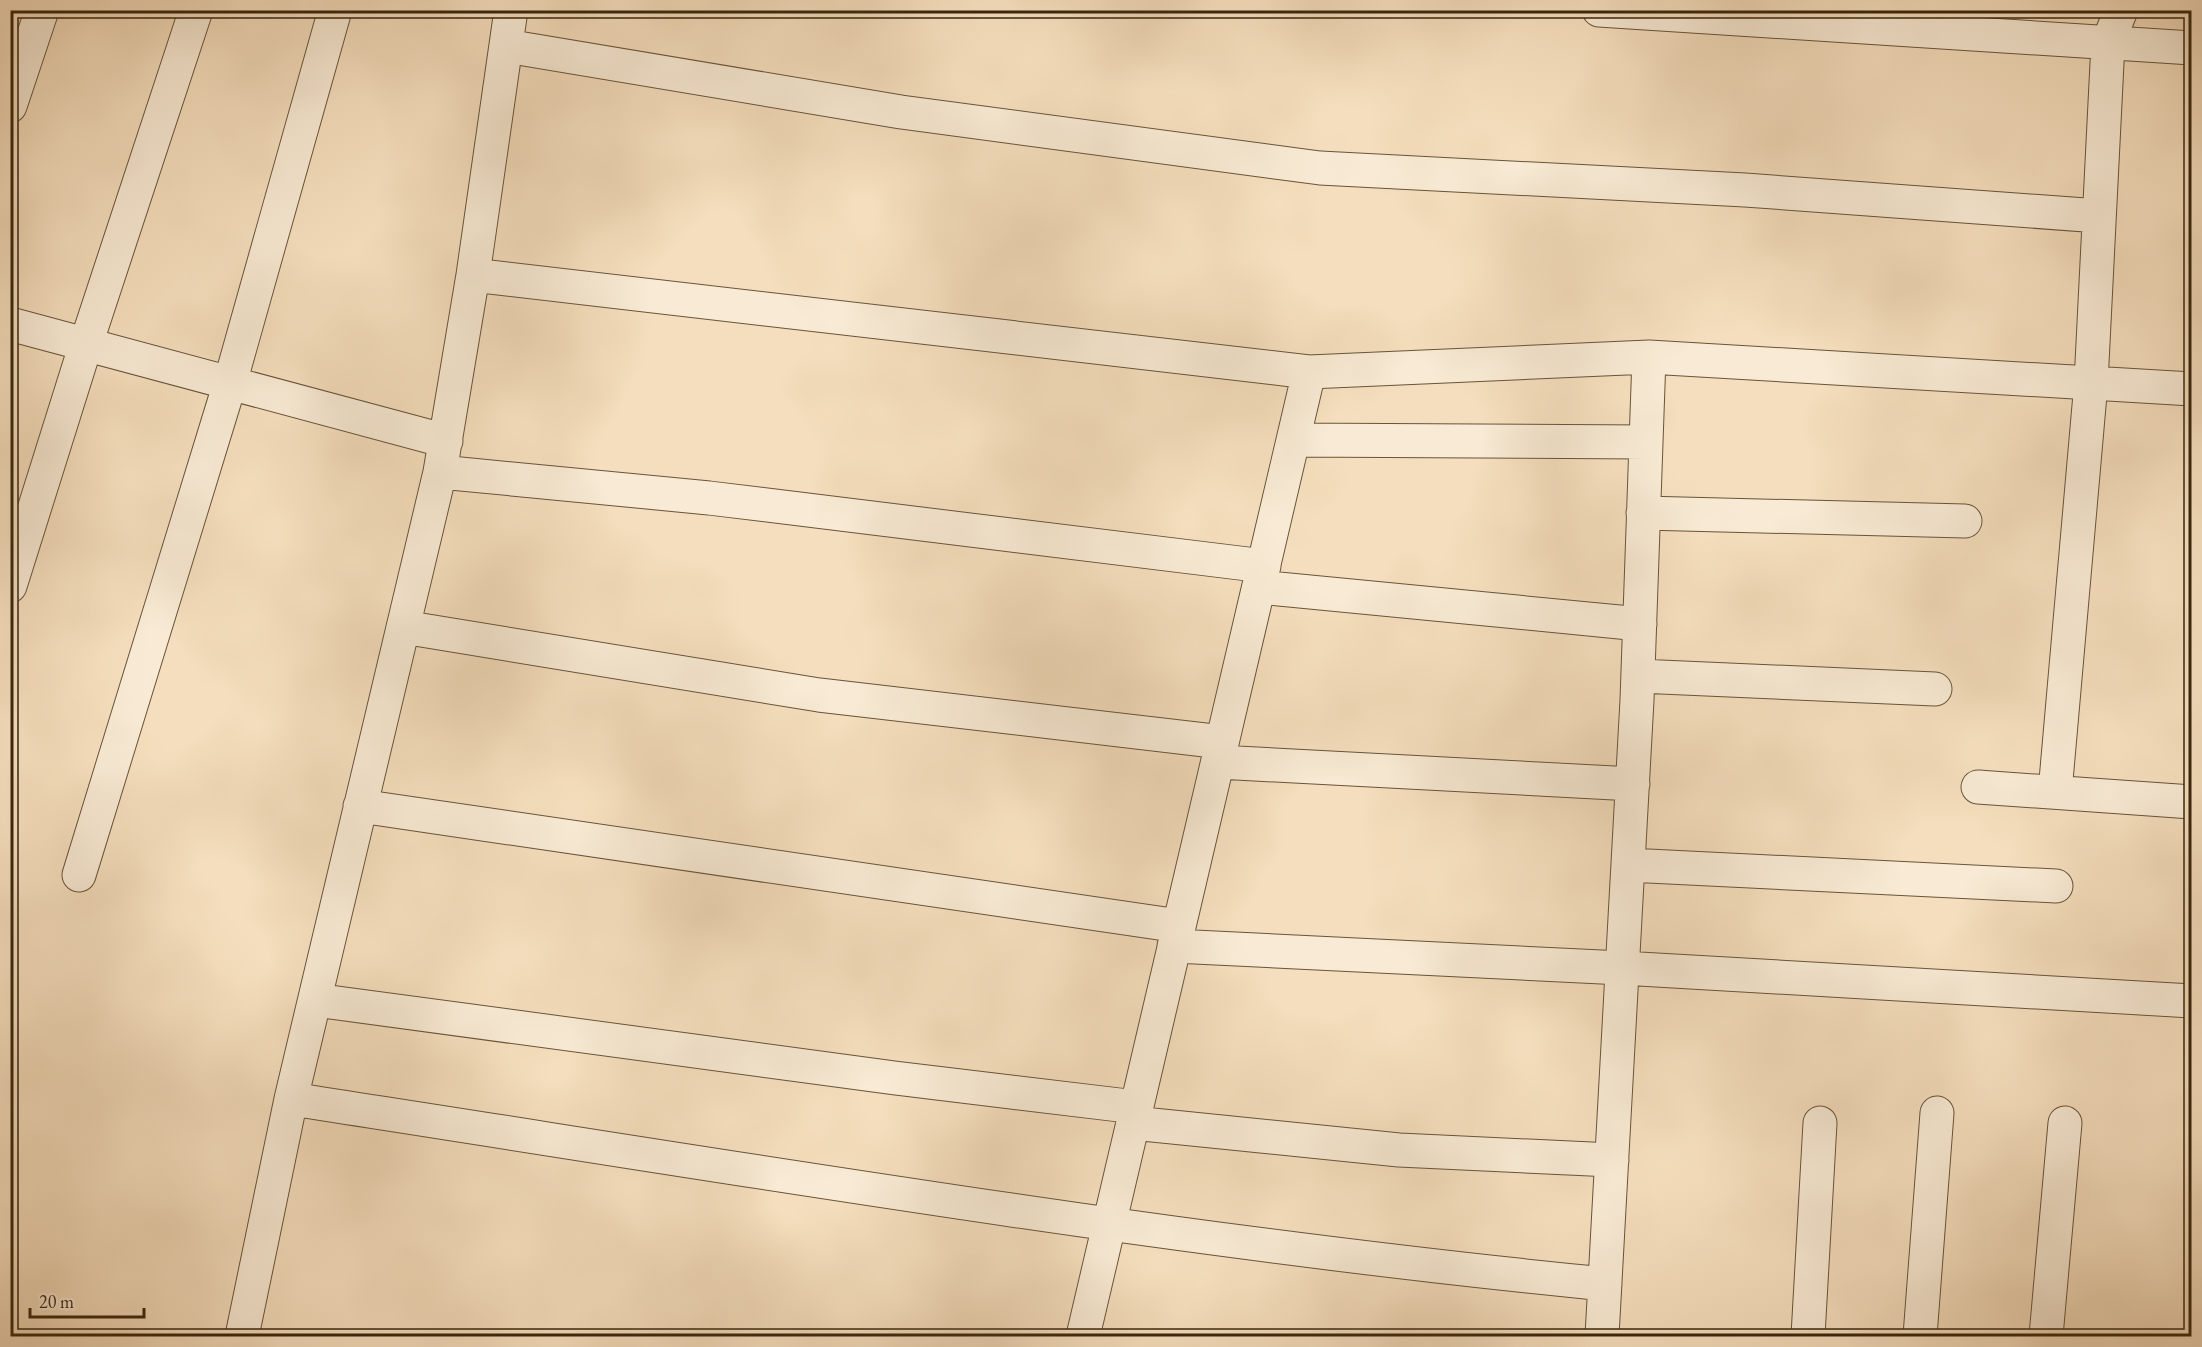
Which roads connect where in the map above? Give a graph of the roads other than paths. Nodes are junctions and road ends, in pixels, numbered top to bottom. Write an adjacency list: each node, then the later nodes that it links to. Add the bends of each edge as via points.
1 (42, 10): 10 (street)
2 (196, 10): 14 (street)
3 (335, 10): 17 (street)
4 (511, 10): 8 (street)
5 (1599, 10): 7 (street)
6 (2121, 10): 7 (street)
7 (2108, 43): 9 (street); 11 (street)
8 (506, 46): 11 (street, via 901,112 1320,168 1733,190); 12 (street)
9 (2192, 48)
10 (10, 106)
11 (2099, 216): 18 (street)
12 (473, 275): 16 (street); 22 (street)
13 (10, 324): 14 (street)
14 (86, 344): 17 (street); 26 (street)
15 (1648, 357): 16 (street); 18 (street); 21 (street)
16 (1309, 372): 20 (street)
17 (230, 383): 22 (street); 38 (street)
18 (2091, 383): 19 (street); 34 (street)
19 (2192, 389)
20 (1293, 440): 21 (street); 25 (street)
21 (1646, 442): 23 (street)
22 (443, 457): 25 (street); 28 (street)
23 (1643, 513): 24 (street); 27 (street)
24 (1965, 521)
25 (1261, 576): 27 (street); 31 (street)
26 (10, 586)
27 (1640, 624): 29 (street)
28 (403, 627): 31 (street, via 819,695); 36 (street)
29 (1638, 676): 30 (street); 32 (street)
30 (1935, 689)
31 (1220, 752): 32 (street); 40 (street)
32 (1633, 784): 37 (street)
33 (1978, 787): 34 (street)
34 (2055, 792): 35 (street)
35 (2192, 802)
36 (360, 806): 40 (street); 42 (street)
37 (1628, 865): 39 (street); 41 (street)
38 (79, 875)
39 (2056, 886)
40 (1177, 936): 41 (street); 46 (street)
41 (1622, 968): 43 (street); 49 (street)
42 (315, 1000): 44 (street); 46 (street, via 895,1078)
43 (2192, 1001)
44 (291, 1099): 50 (street); 52 (street)
45 (1937, 1113): 56 (street)
46 (1134, 1115): 49 (street, via 1399,1150); 50 (street)
47 (1820, 1123): 55 (street)
48 (2065, 1123): 57 (street)
49 (1612, 1160): 51 (street)
50 (1109, 1225): 51 (street, via 1434,1268); 53 (street)
51 (1605, 1284): 54 (street)
52 (242, 1336)
53 (1083, 1336)
54 (1602, 1336)
55 (1809, 1336)
56 (1920, 1336)
57 (2046, 1336)

